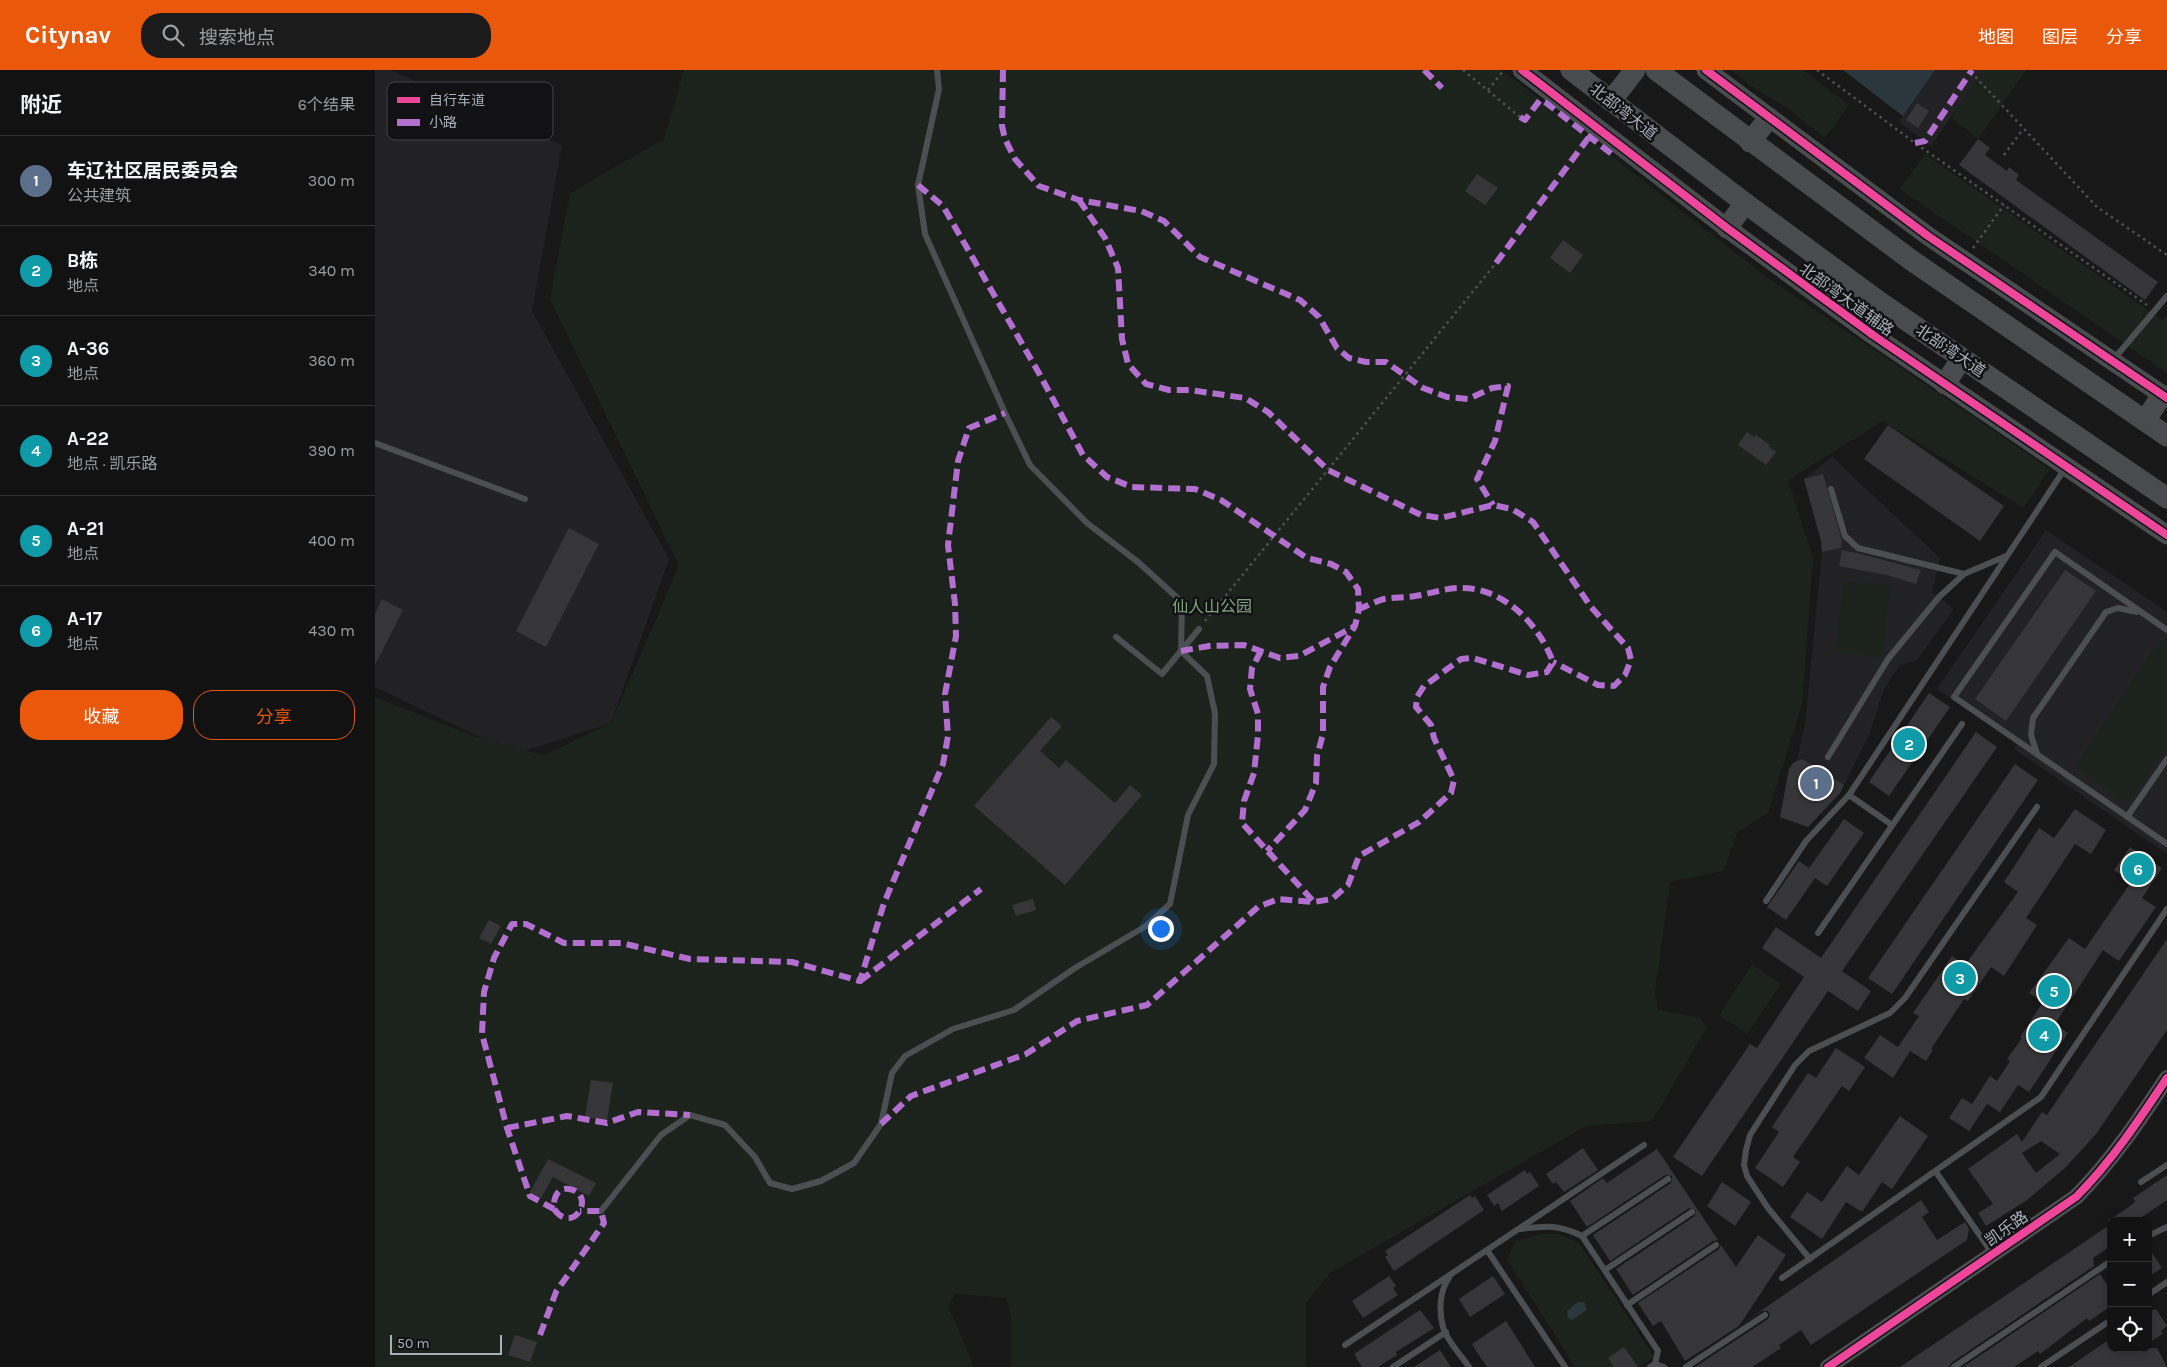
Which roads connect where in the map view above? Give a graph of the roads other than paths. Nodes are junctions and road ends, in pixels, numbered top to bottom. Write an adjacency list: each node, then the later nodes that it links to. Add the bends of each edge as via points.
1 (937, 70): 31 (lane, via 939,89 918,185 925,234 1029,465 1087,523 1138,562 1182,602)
2 (1522, 70): 11 (main road, 北部湾大道辅路)
3 (1571, 70): 7 (highway, 北部湾大道)
4 (1635, 70): 7 (highway)
5 (1656, 70): 9 (highway)
6 (1706, 70): 8 (main road)
7 (1611, 101): 10 (highway, 北部湾大道)
8 (1769, 118): 9 (highway); 14 (main road, via 1964,260)
9 (1750, 142): 17 (highway, via 1911,260)
10 (1745, 204): 11 (highway); 13 (highway, 北部湾大道)
11 (1727, 228): 15 (main road, 北部湾大道辅路)
12 (2167, 296): 14 (lane)
13 (1962, 358): 15 (highway); 22 (highway, 北部湾大道)
14 (2112, 361): 16 (main road)
15 (1945, 384): 20 (main road, 北部湾大道辅路)
16 (2165, 396): 17 (highway)
17 (2145, 421): 18 (highway)
18 (2167, 436)
19 (375, 443): 23 (lane)
20 (2066, 466): 24 (main road, 北部湾大道辅路); 25 (lane)
21 (1831, 489): 26 (lane, via 1845,536 1858,548)
22 (2167, 498)
23 (525, 499)
24 (2167, 535)
25 (2007, 556): 26 (lane); 36 (lane)
26 (1963, 574): 34 (lane, via 1939,597 1888,659)
27 (2143, 614): 29 (lane); 33 (lane, via 2118,608 2106,612 2033,718 2031,735); 33 (lane, via 2055,552 1953,697)
28 (1199, 629): 31 (lane)
29 (2167, 630)
30 (1116, 637): 31 (lane, via 1162,674)
31 (1181, 651): 50 (lane, via 1207,676 1215,713 1214,764 1188,815 1170,904 1146,926 1075,968 1020,1006 953,1029 905,1056 892,1073 881,1124 854,1163 821,1182 792,1190 770,1183 755,1157 725,1125 690,1115 661,1134)
32 (1962, 724): 39 (lane)
33 (2038, 755): 38 (lane)
34 (1828, 757)
35 (2167, 759): 38 (lane)
36 (1849, 795): 39 (lane); 41 (lane, via 1806,841)
37 (2037, 807): 59 (lane, via 1905,998 1890,1013 1809,1051 1795,1065 1750,1135 1744,1165 1749,1181)
38 (2127, 817): 40 (lane)
39 (1892, 825): 43 (lane)
40 (2167, 844)
41 (1766, 901)
42 (2167, 909): 47 (lane, via 2041,1097)
43 (1818, 933)
44 (2167, 1078): 58 (street, 凯乐路, via 2098,1175 2076,1197)
45 (1644, 1145): 53 (lane)
46 (2167, 1165): 49 (lane)
47 (1936, 1172): 58 (lane); 59 (lane)
48 (1667, 1179): 55 (lane)
49 (2141, 1182)
50 (601, 1211)
51 (1692, 1212): 61 (lane)
52 (2167, 1227): 54 (lane)
53 (1518, 1229): 55 (lane, via 1563,1227); 57 (lane)
54 (2152, 1234)
55 (1582, 1236): 61 (lane)
56 (1716, 1245): 66 (lane)
57 (1487, 1250): 62 (lane); 74 (lane)
58 (1992, 1254): 77 (street, 凯乐路)
59 (1810, 1259): 63 (lane)
60 (2110, 1262): 78 (lane)
61 (1605, 1270): 66 (lane)
62 (1453, 1272): 69 (lane, via 1443,1286 1441,1307); 70 (lane)
63 (1782, 1278)
64 (2167, 1282): 65 (lane)
65 (2152, 1292)
66 (1627, 1305): 71 (lane, via 1658,1351)
67 (1765, 1315): 76 (lane)
68 (2107, 1323): 79 (lane)
69 (1446, 1332): 72 (lane); 73 (lane)
70 (1345, 1345)
71 (1653, 1366): 75 (lane)
72 (1393, 1367)
73 (1469, 1367)
74 (1565, 1367)
75 (1664, 1367)
76 (1686, 1367)
77 (1828, 1367)
78 (1954, 1367)
79 (2041, 1367)

